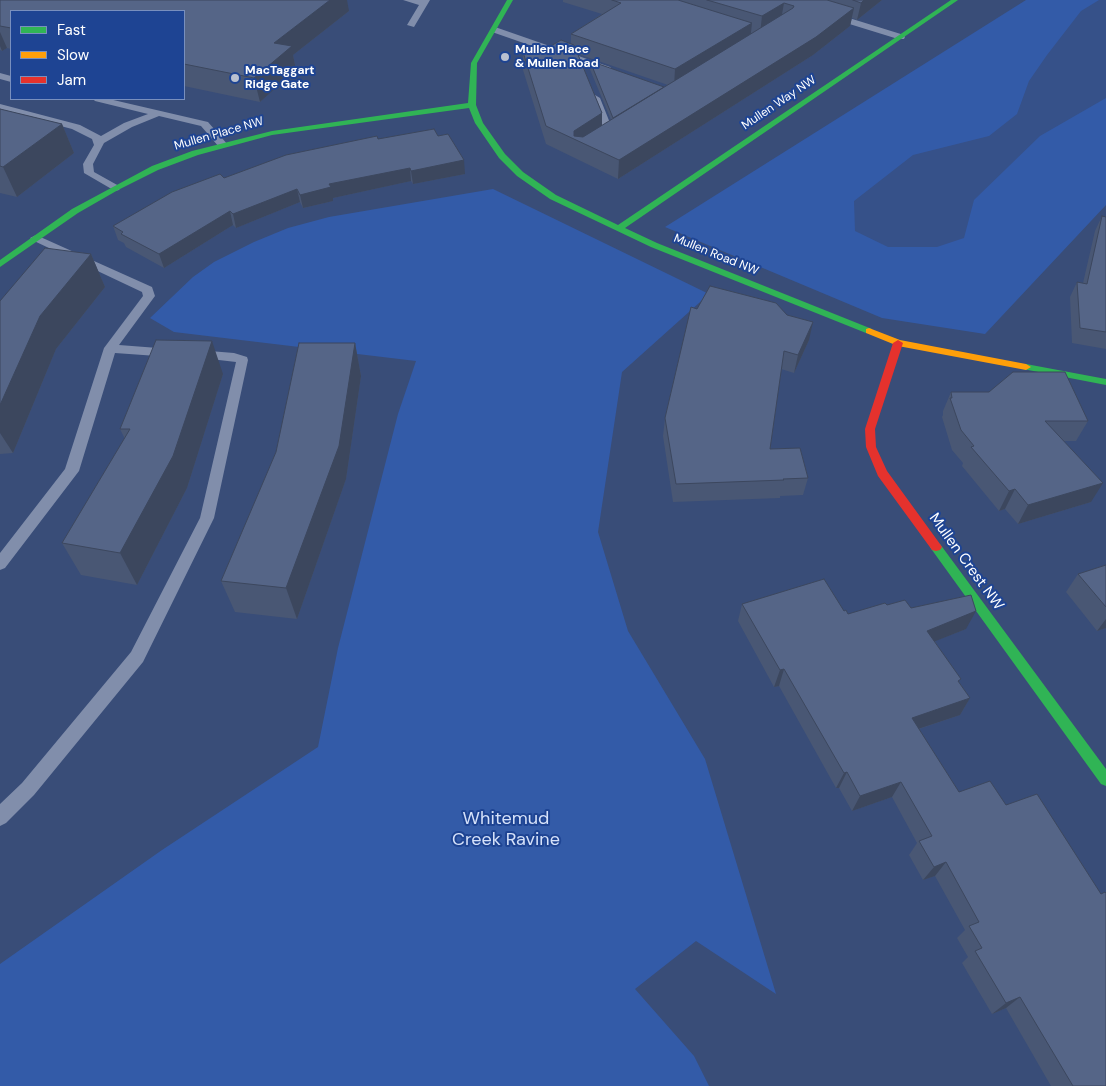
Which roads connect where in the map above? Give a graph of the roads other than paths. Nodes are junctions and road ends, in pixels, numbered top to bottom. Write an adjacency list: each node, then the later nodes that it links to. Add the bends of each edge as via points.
1 (407, 0): 4 (lane)
2 (510, 0): 7 (street, Mullen Road NW)
3 (955, 0): 8 (street, Mullen Way NW)
4 (425, 1): 6 (lane)
5 (826, 14): 8 (lane)
6 (411, 25)
7 (495, 30): 9 (lane, via 581,64); 12 (street, Mullen Road NW, via 474,63)
8 (901, 37): 19 (street, Mullen Way NW)
9 (614, 71)
10 (590, 87): 15 (lane)
11 (102, 100): 14 (lane)
12 (472, 105): 17 (street, Mullen Place NW, via 272,133); 19 (street, Mullen Road NW, via 490,141 520,174 553,197)
13 (0, 107): 16 (lane, via 76,126 97,137)
14 (160, 113): 16 (lane, via 128,125); 17 (lane, via 204,124)
15 (610, 133)
16 (98, 142): 18 (lane, via 88,164 88,173)
17 (223, 145): 18 (street, Mullen Place NW, via 155,168)
18 (115, 188): 20 (street, Mullen Place NW)
19 (618, 229): 22 (street, Mullen Road NW)
20 (36, 238): 21 (street, Mullen Place NW); 23 (lane, via 148,290 149,296)
21 (0, 264)
22 (898, 342): 24 (street, Mullen Road NW); 26 (street, Mullen Crest NW, via 870,429 871,447 882,473)
23 (110, 348): 25 (lane, via 72,471); 27 (lane, via 242,360 207,518 137,657 28,789)
24 (1106, 382)
25 (0, 564)
26 (1106, 780)
27 (0, 817)

